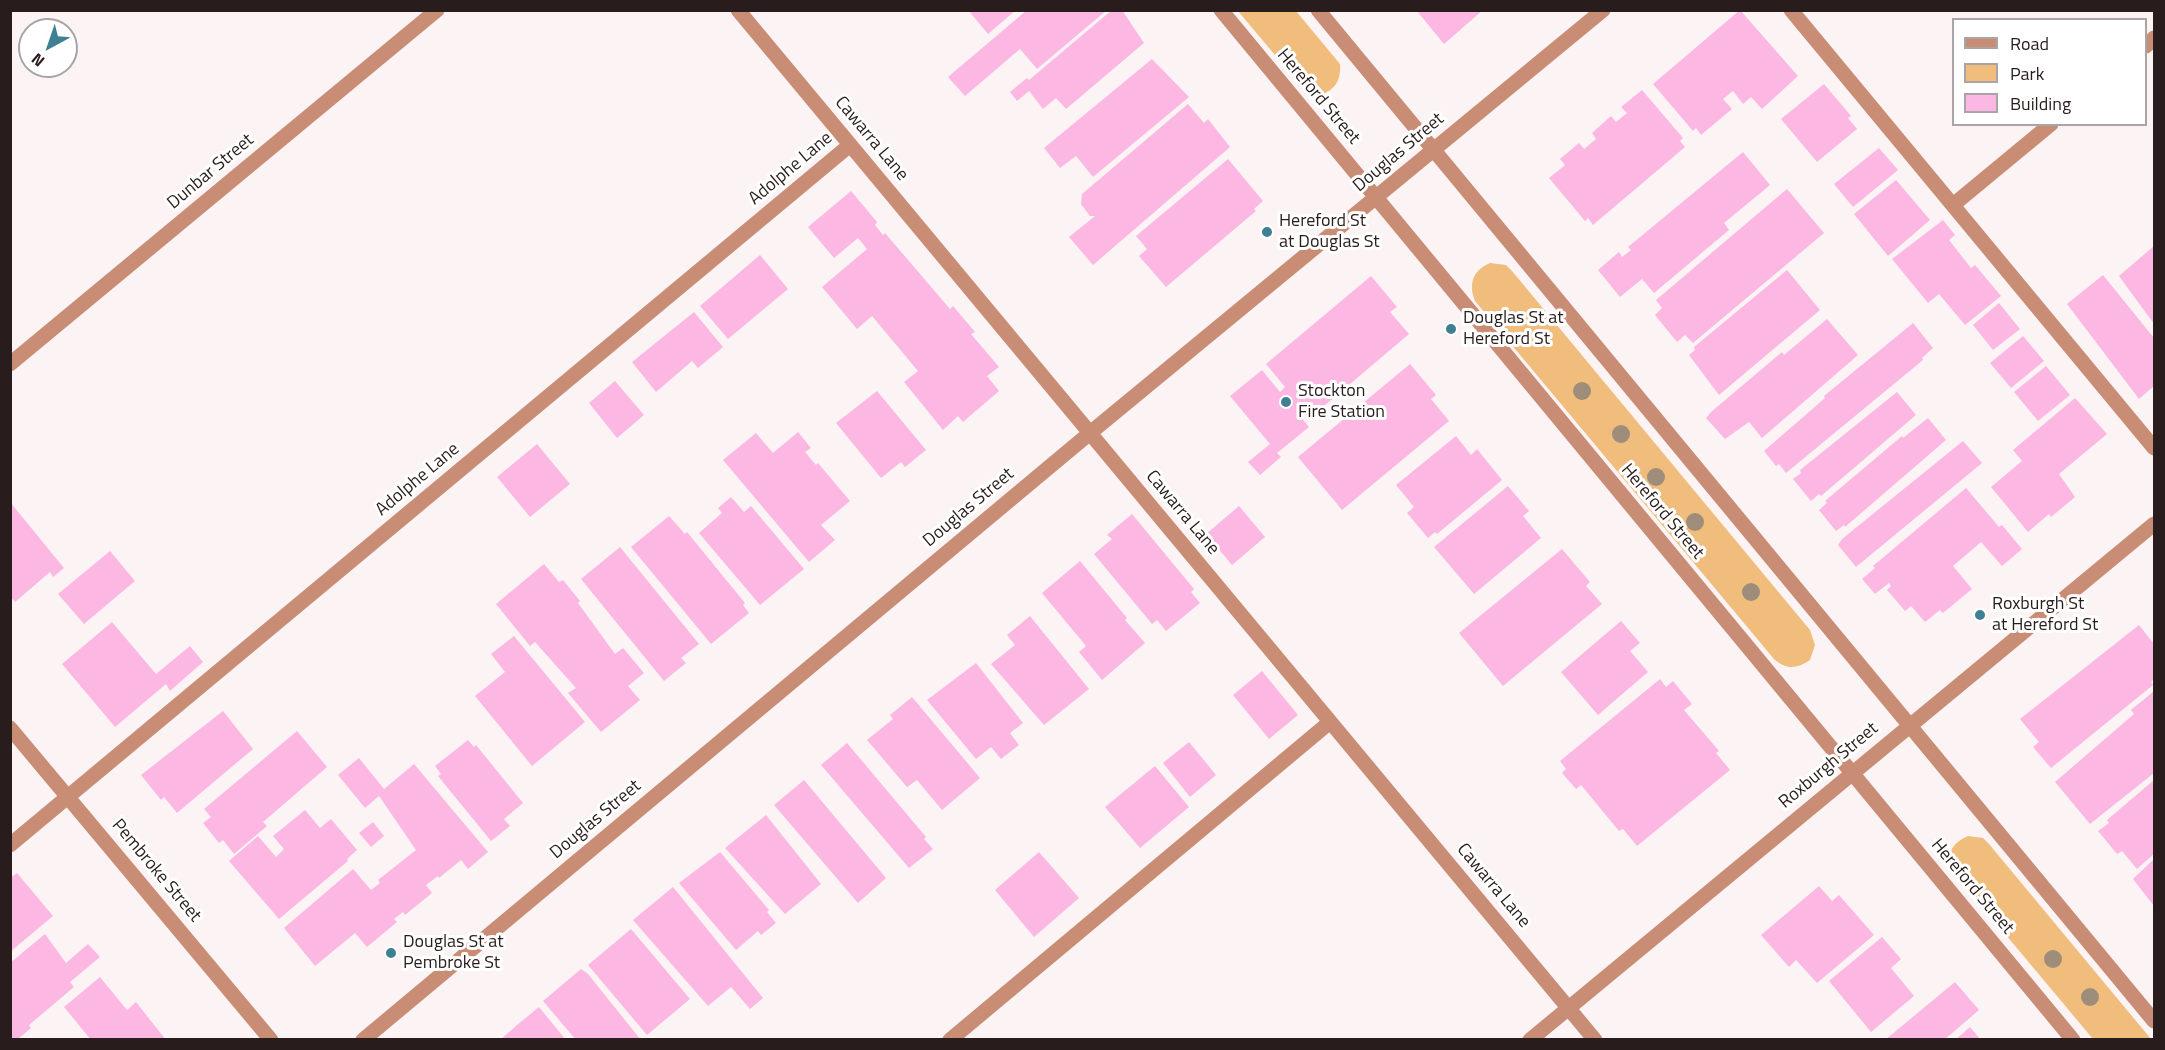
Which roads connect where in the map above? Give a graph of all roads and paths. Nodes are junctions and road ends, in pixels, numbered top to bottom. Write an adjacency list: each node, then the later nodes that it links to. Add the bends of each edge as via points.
1 (437, 10): 12 (street, Dunbar Street)
2 (738, 10): 8 (street, Cawarra Lane)
3 (1221, 10): 10 (street, Hereford Street)
4 (1318, 10): 9 (street)
5 (1603, 10): 9 (street, Douglas Street)
6 (1791, 10): 11 (street)
7 (2048, 126): 11 (street)
8 (850, 145): 13 (street, Cawarra Lane); 20 (street, Adolphe Lane)
9 (1433, 150): 10 (street, Douglas Street); 17 (street)
10 (1376, 197): 13 (street, Douglas Street); 19 (street, Hereford Street)
11 (1953, 205): 14 (street)
12 (10, 364)
13 (1090, 433): 16 (street, Cawarra Lane); 25 (street, Douglas Street)
14 (2154, 448)
15 (2154, 524): 17 (street, Roxburgh Street)
16 (1330, 722): 22 (street, Cawarra Lane); 26 (street)
17 (1909, 725): 19 (street, Roxburgh Street); 23 (street)
18 (10, 728): 20 (street, Pembroke Street)
19 (1852, 773): 22 (street, Roxburgh Street); 29 (street, Hereford Street)
20 (68, 797): 21 (street, Adolphe Lane); 24 (street, Pembroke Street)
21 (10, 845)
22 (1569, 1007): 27 (street, Roxburgh Street); 28 (street, Cawarra Lane)
23 (2154, 1022)
24 (271, 1040)
25 (363, 1040)
26 (950, 1040)
27 (1530, 1040)
28 (1595, 1040)
29 (2073, 1040)

